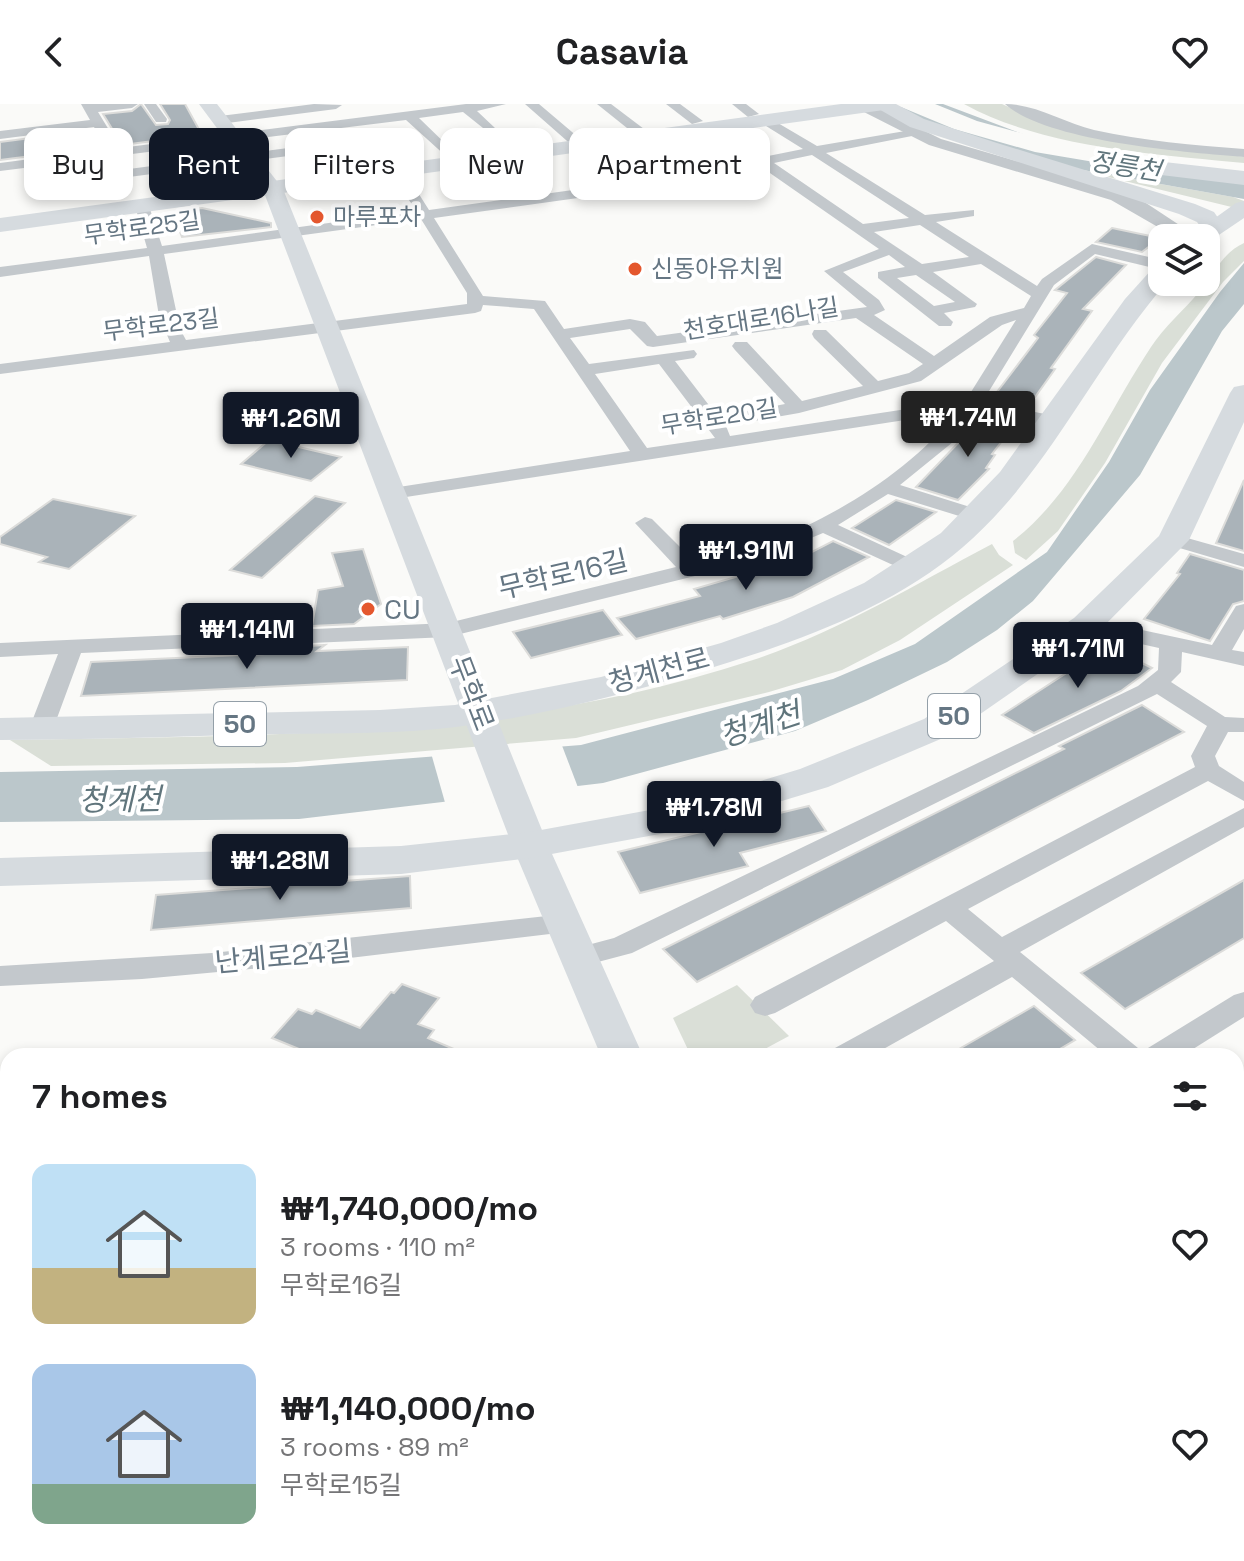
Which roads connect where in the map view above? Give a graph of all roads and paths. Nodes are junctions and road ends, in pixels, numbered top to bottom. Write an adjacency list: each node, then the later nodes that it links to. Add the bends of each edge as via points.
1 (132, 104): 14 (street)
2 (150, 104): 18 (street)
3 (208, 104): 19 (main road, 무학로)
4 (500, 104): 15 (street)
5 (531, 104): 32 (street)
6 (603, 104): 26 (street)
7 (672, 104): 22 (street)
8 (829, 104): 17 (main road)
9 (903, 104): 45 (highway, via 1028,147 1135,167)
10 (924, 104): 42 (highway, via 1049,146 1151,164)
11 (1011, 104): 37 (street, via 1034,116 1101,133 1171,147)
12 (336, 105): 19 (street); 20 (street)
13 (875, 105): 17 (main road); 29 (street); 59 (highway, via 989,148)
14 (89, 107): 21 (street)
15 (466, 108): 16 (street); 25 (street)
16 (411, 111): 20 (street); 35 (street)
17 (752, 113): 22 (main road); 36 (street)
18 (161, 119)
19 (220, 120): 24 (main road, 무학로)
20 (353, 122): 30 (street); 48 (street, via 376,146)
21 (99, 123): 23 (street); 31 (street)
22 (699, 125): 27 (main road); 28 (street)
23 (102, 128)
24 (226, 128)
25 (488, 128)
26 (634, 128)
27 (677, 128)
28 (704, 128)
29 (912, 132): 36 (street); 60 (street, via 1117,196)
30 (269, 133)
31 (0, 135)
32 (569, 137)
33 (1043, 141): 42 (highway)
34 (569, 143): 41 (main road)
35 (440, 145)
36 (813, 151): 38 (street); 58 (street)
37 (1244, 153)
38 (770, 159)
39 (0, 167): 40 (street)
40 (24, 168)
41 (424, 168)
42 (1244, 169)
43 (285, 170): 48 (main road, via 277,169)
44 (770, 170): 62 (street)
45 (1244, 178)
46 (133, 179): 48 (street)
47 (269, 189): 48 (main road, 무학로)
48 (271, 192): 49 (main road); 57 (street); 64 (street, 무학로25길); 77 (main road, 무학로)
49 (285, 193)
50 (569, 195): 57 (street)
51 (149, 198): 55 (main road)
52 (172, 200): 54 (main road)
53 (416, 200): 57 (street)
54 (142, 206): 61 (main road); 64 (street)
55 (0, 213)
56 (969, 213): 58 (street)
57 (426, 215): 72 (street, via 475,293)
58 (921, 220): 62 (street); 66 (street)
59 (1222, 222)
60 (1166, 224)
61 (0, 225)
62 (862, 229): 63 (street)
63 (892, 249): 68 (street); 74 (street, via 832,271 877,310)
64 (155, 250): 69 (street, 무학로25길); 81 (street, via 166,309 176,343)
65 (1017, 259): 66 (street)
66 (988, 262): 68 (street); 71 (street)
67 (1148, 262): 71 (street, 무학로16길, via 1092,249 1048,282)
68 (921, 270): 73 (street, via 884,275); 73 (street, via 969,304)
69 (0, 272)
70 (1148, 288): 90 (main road, 청계천로 / 50)
71 (1035, 303): 83 (street, via 996,321); 88 (street, 무학로16길)
72 (475, 304): 77 (street); 78 (street, via 539,304)
73 (931, 311): 75 (street)
74 (860, 313): 76 (street); 78 (street, via 653,342 630,324)
75 (947, 324)
76 (877, 325): 79 (street, 천호대로16나길); 83 (street, 천호대로16나길)
77 (328, 327): 81 (street, 무학로23길); 95 (main road, 무학로)
78 (561, 334): 85 (street)
79 (820, 334): 80 (street, 천호대로16나길); 86 (street)
80 (741, 346): 82 (street, 천호대로16나길); 89 (street)
81 (183, 347): 84 (street, 무학로23길)
82 (663, 358): 85 (street, 천호대로16나길); 91 (street)
83 (933, 363): 86 (street, via 915,377)
84 (0, 369)
85 (585, 370): 93 (street)
86 (876, 389): 89 (street)
87 (1244, 393): 99 (main road, 50)
88 (972, 404): 90 (street, 무학로20길); 92 (street, 무학로20길); 94 (street, 무학로16길, via 946,438)
89 (799, 408): 91 (street)
90 (1052, 421): 96 (main road, 청계천로 / 50)
91 (713, 423): 92 (street)
92 (728, 442): 93 (street, 무학로20길)
93 (642, 455): 95 (street, 무학로20길)
94 (886, 487): 96 (street); 98 (street, 무학로16길)
95 (393, 493): 105 (main road, 무학로)
96 (979, 516): 101 (main road, 청계천로 / 50)
97 (645, 523): 102 (street, 무학로16길)
98 (823, 526): 101 (street); 102 (street, 무학로16길, via 761,552)
99 (1173, 540): 100 (street); 104 (main road, 50)
100 (1244, 561)
101 (913, 567): 112 (main road, 청계천로 / 50, via 819,617 752,643)
102 (692, 571): 105 (street, 무학로16길)
103 (1244, 611): 109 (street)
104 (1086, 625): 106 (street); 119 (main road, 50, via 937,727 814,778 692,815)
105 (448, 630): 107 (street, 무학로16길); 112 (main road, 무학로)
106 (1171, 644): 109 (street); 111 (street, via 1169,672)
107 (72, 647): 108 (street, 무학로16길); 115 (street)
108 (0, 650)
109 (1218, 654): 110 (street)
110 (1244, 659)
111 (1156, 683): 113 (street); 122 (street, 난계로24길, via 622,946)
112 (482, 720): 115 (main road, 청계천로 / 50); 119 (main road, 무학로)
113 (1232, 724): 116 (street, via 1203,756)
114 (0, 729): 115 (main road, 청계천로 / 50)
115 (41, 729)
116 (1209, 770): 117 (street); 121 (street)
117 (1244, 793)
118 (1244, 816): 123 (street)
119 (526, 833): 120 (main road, 50, via 401,860); 122 (main road, 무학로)
120 (0, 872)
121 (948, 908): 123 (street); 126 (street)
122 (572, 941): 124 (street, 난계로24길, via 353,950); 127 (main road, 무학로)
123 (1007, 957): 128 (street); 129 (street)
124 (0, 976)
125 (1244, 1003): 130 (street)
126 (765, 1005)
127 (619, 1048)
128 (859, 1048)
129 (1117, 1048)
130 (1172, 1048)

